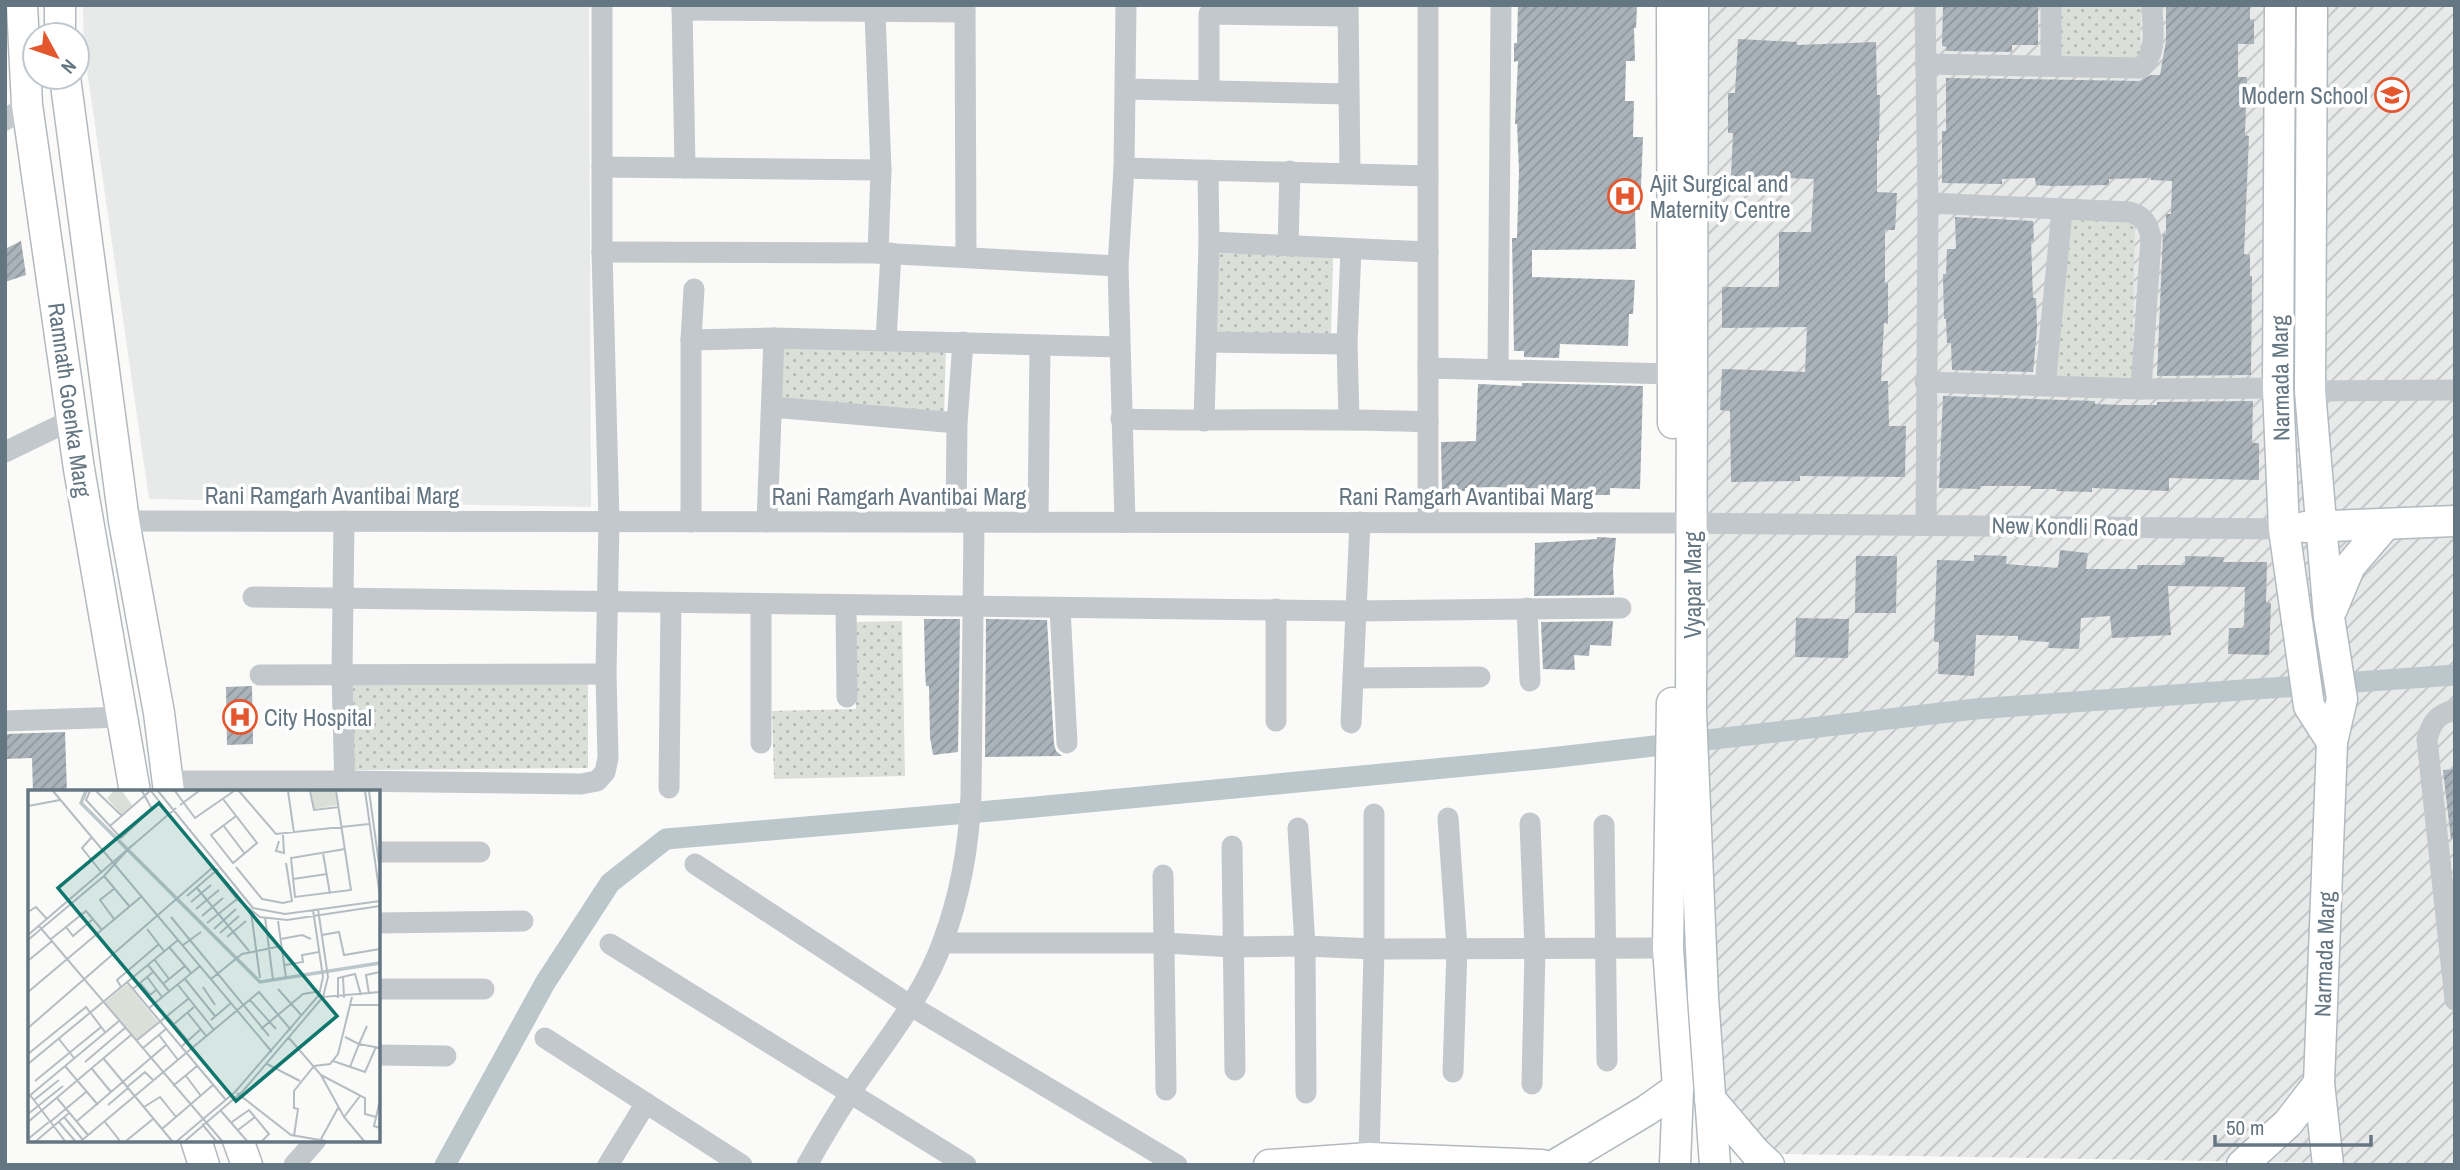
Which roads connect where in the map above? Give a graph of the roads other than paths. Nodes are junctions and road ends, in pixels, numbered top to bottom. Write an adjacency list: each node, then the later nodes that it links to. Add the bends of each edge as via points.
1 (602, 5): 24 (street)
2 (1126, 5): 19 (street)
3 (1428, 5): 31 (street)
4 (1502, 5): 52 (street)
5 (1672, 5): 53 (street, Vyapar Marg)
6 (1693, 5): 79 (street, Vyapar Marg)
7 (1925, 5): 17 (street)
8 (2051, 5): 18 (street)
9 (2152, 5): 18 (street, via 2153,51 2140,68)
10 (2280, 5): 56 (street, Narmada Marg)
11 (2312, 5): 59 (street, Narmada Marg)
12 (682, 8): 15 (street); 26 (street)
13 (965, 9): 15 (street); 40 (street)
14 (1348, 11): 20 (street, via 1209,14); 22 (street)
15 (875, 13): 27 (street)
16 (21, 55): 23 (street, Ramnath Goenka Marg)
17 (1926, 64): 18 (street); 32 (street)
18 (2051, 65)
19 (1126, 89): 20 (street); 25 (street)
20 (1209, 90): 22 (street)
21 (67, 91): 68 (street, Ramnath Goenka Marg)
22 (1348, 94): 30 (street)
23 (16, 112): 62 (street, Ramnath Goenka Marg)
24 (602, 167): 26 (street); 38 (street)
25 (1124, 167): 28 (street); 41 (street)
26 (685, 169): 27 (street)
27 (881, 170): 39 (street)
28 (1208, 170): 29 (street); 34 (street)
29 (1290, 171): 30 (street); 35 (street)
30 (1350, 172): 31 (street)
31 (1428, 176): 37 (street)
32 (1927, 203): 33 (street); 54 (street)
33 (2062, 211): 55 (street); 57 (street, via 2130,212 2142,216 2148,226 2151,239)
34 (1209, 242): 35 (street); 47 (street)
35 (1288, 246): 36 (street)
36 (1351, 249): 37 (street); 48 (street)
37 (1428, 251): 51 (street)
38 (602, 252): 39 (street); 70 (street)
39 (885, 253): 40 (street); 45 (street)
40 (967, 257): 41 (street)
41 (1118, 266): 50 (street)
42 (694, 289): 44 (street)
43 (774, 338): 44 (street); 45 (street); 60 (street)
44 (691, 340): 72 (street)
45 (886, 340): 46 (street)
46 (963, 342): 49 (street); 66 (street)
47 (1207, 342): 48 (street); 64 (street)
48 (1347, 344): 61 (street)
49 (1040, 346): 50 (street); 75 (street)
50 (1119, 347): 63 (street)
51 (1428, 368): 52 (street); 65 (street)
52 (1498, 370): 53 (street)
53 (1672, 374): 79 (street, Vyapar Marg)
54 (1925, 382): 55 (street); 80 (street)
55 (2045, 386): 57 (street)
56 (2278, 388): 57 (street); 83 (street, Narmada Marg)
57 (2141, 389)
58 (2455, 390): 59 (street)
59 (2310, 391): 82 (street, Narmada Marg)
60 (772, 407): 66 (street); 73 (street)
61 (1349, 418): 64 (street); 65 (street)
62 (73, 419): 67 (street); 105 (street, Ramnath Goenka Marg)
63 (1121, 419): 64 (street); 76 (street)
64 (1204, 421)
65 (1428, 422): 78 (street)
66 (957, 423): 74 (street)
67 (5, 452)
68 (124, 521): 69 (street, Rani Ramgarh Avantibai Marg); 113 (street, Ramnath Goenka Marg)
69 (344, 521): 70 (street, Rani Ramgarh Avantibai Marg); 85 (street)
70 (609, 521): 72 (street, Rani Ramgarh Avantibai Marg); 86 (street)
71 (2455, 521): 81 (street, New Kondli Road)
72 (691, 522): 73 (street, Rani Ramgarh Avantibai Marg)
73 (768, 522): 74 (street, Rani Ramgarh Avantibai Marg)
74 (965, 522): 75 (street, Rani Ramgarh Avantibai Marg); 90 (street)
75 (1038, 522): 76 (street, Rani Ramgarh Avantibai Marg)
76 (1125, 522): 77 (street, Rani Ramgarh Avantibai Marg)
77 (1360, 522): 78 (street, Rani Ramgarh Avantibai Marg); 95 (street)
78 (1428, 522): 79 (street, Rani Ramgarh Avantibai Marg)
79 (1684, 523): 80 (street, New Kondli Road); 112 (street, Vyapar Marg)
80 (1926, 525): 83 (street, New Kondli Road)
81 (2385, 525): 82 (street, New Kondli Road); 96 (street, via 2350,566)
82 (2323, 527): 83 (street, New Kondli Road); 96 (street, Narmada Marg)
83 (2284, 528): 109 (street, Narmada Marg, via 2309,706)
84 (253, 597): 85 (street)
85 (344, 599): 86 (street); 97 (street)
86 (607, 602): 87 (street); 98 (street)
87 (671, 603): 88 (street); 115 (street)
88 (761, 605): 89 (street); 110 (street)
89 (846, 606): 90 (street); 103 (street)
90 (974, 607): 91 (street); 129 (street, via 969,839)
91 (1060, 608): 94 (street); 111 (street)
92 (1527, 608): 93 (street); 95 (street); 102 (street)
93 (1620, 608)
94 (1276, 609): 95 (street); 107 (street)
95 (1357, 611): 101 (street)
96 (2329, 617): 109 (street, Narmada Marg, via 2342,699)
97 (342, 673): 98 (street); 99 (street); 114 (street)
98 (606, 674): 114 (street, via 608,758 597,781)
99 (260, 675)
100 (1480, 677): 101 (street)
101 (1353, 678): 108 (street)
102 (1530, 681)
103 (847, 697)
104 (2455, 710): 141 (street, via 2439,716 2430,726 2427,740)
105 (123, 717): 106 (street); 116 (street, Ramnath Goenka Marg)
106 (5, 721)
107 (1276, 721)
108 (1351, 723)
109 (2332, 742): 149 (street, Narmada Marg)
110 (761, 743)
111 (1067, 743)
112 (1682, 770): 135 (street, Vyapar Marg); 155 (street, Vyapar Marg)
113 (168, 786): 114 (street)
114 (345, 786)
115 (669, 788)
116 (135, 790)
117 (1374, 814): 136 (street)
118 (1448, 818): 134 (street)
119 (1530, 823): 137 (street)
120 (1604, 825): 138 (street)
121 (1298, 828): 132 (street)
122 (1232, 846): 133 (street)
123 (380, 852): 124 (street)
124 (480, 852)
125 (695, 864): 142 (street)
126 (1163, 875): 130 (street)
127 (523, 921): 128 (street)
128 (380, 923)
129 (943, 943): 130 (street); 142 (street)
130 (1165, 943): 133 (street); 152 (street)
131 (610, 944): 153 (street)
132 (1305, 946): 133 (street); 136 (street); 154 (street)
133 (1232, 947): 147 (street)
134 (1457, 948): 136 (street); 137 (street); 148 (street)
135 (1668, 948): 138 (street); 151 (street, Vyapar Marg)
136 (1374, 949): 160 (street)
137 (1535, 949): 138 (street); 150 (street)
138 (1606, 949): 146 (street)
139 (380, 989): 140 (street)
140 (484, 989)
141 (2455, 1000)
142 (911, 1006): 153 (street); 168 (street)
143 (545, 1038): 156 (street)
144 (380, 1055): 145 (street)
145 (446, 1056)
146 (1607, 1061)
147 (1235, 1070)
148 (1453, 1072)
149 (2319, 1083): 175 (street, via 2288,1123); 176 (street, Narmada Marg)
150 (1532, 1084)
151 (1678, 1088): 171 (street); 172 (street, Vyapar Marg)
152 (1166, 1090)
153 (850, 1093): 166 (street); 167 (street)
154 (1306, 1093)
155 (1710, 1099): 173 (street, Vyapar Marg); 174 (street)
156 (646, 1103): 164 (street); 165 (street)
157 (197, 1142): 161 (street)
158 (239, 1142): 162 (street)
159 (314, 1142): 163 (street)
160 (1368, 1158): 169 (street); 170 (street)
161 (204, 1165)
162 (247, 1165)
163 (294, 1165)
164 (608, 1165)
165 (743, 1165)
166 (807, 1165)
167 (966, 1165)
168 (1177, 1165)
169 (1269, 1165)
170 (1542, 1165)
171 (1555, 1165)
172 (1675, 1165)
173 (1715, 1165)
174 (1769, 1165)
175 (2242, 1165)
176 (2328, 1165)

